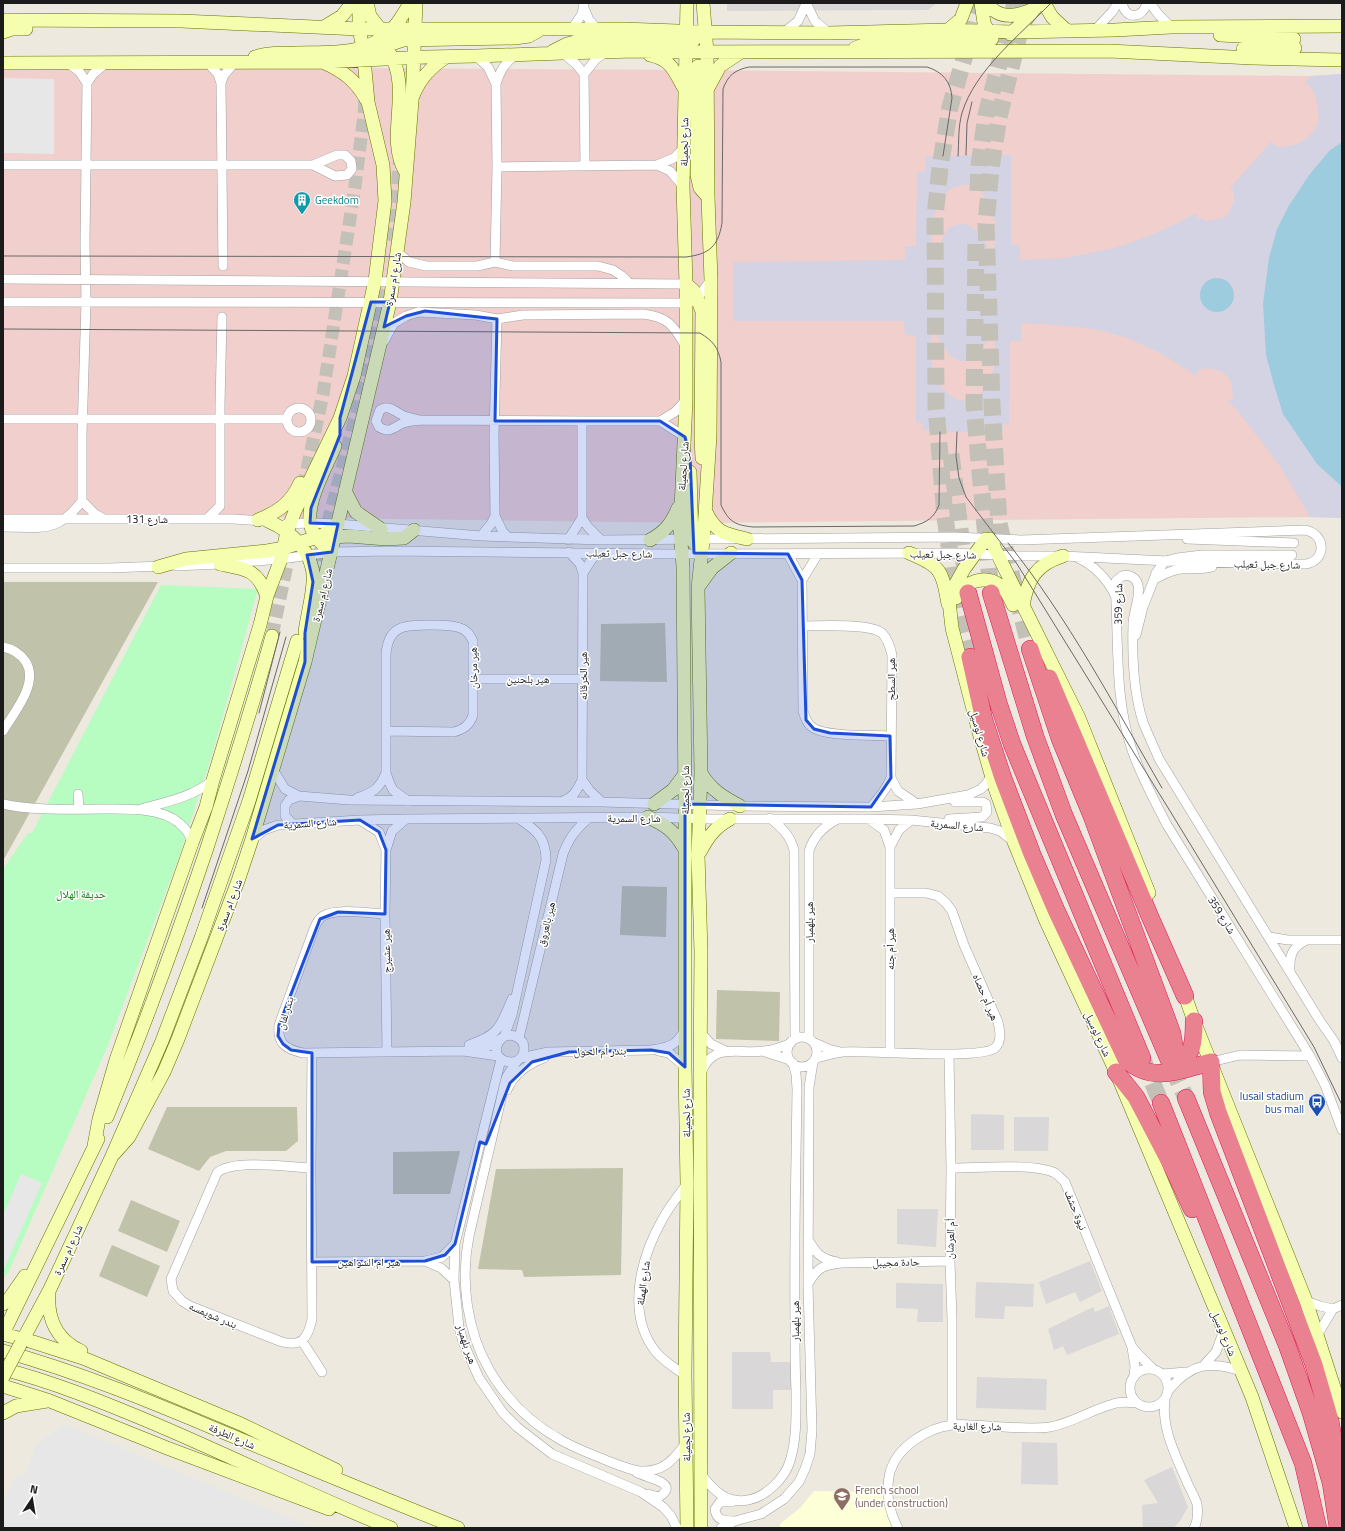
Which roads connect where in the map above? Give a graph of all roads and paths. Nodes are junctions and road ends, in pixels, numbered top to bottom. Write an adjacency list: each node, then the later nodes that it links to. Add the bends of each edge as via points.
1 (352, 3): 21 (street, via 342,16)
2 (359, 3): 22 (street, شارع ام سمرة)
3 (367, 3): 36 (street, via 370,16)
4 (410, 3): 36 (street)
5 (416, 3): 34 (street, شارع ام سمرة)
6 (687, 3): 37 (street)
7 (703, 3): 37 (street)
8 (806, 3): 32 (street, via 798,20); 33 (street, via 815,21)
9 (967, 3): 25 (street, via 961,19)
10 (981, 3): 35 (street)
11 (987, 3): 15 (street, via 997,12 1016,16)
12 (1118, 3): 27 (street)
13 (1122, 3): 14 (street, via 1123,9 1131,15 1141,13)
14 (1148, 3): 20 (street)
15 (1040, 5): 26 (street); 31 (street)
16 (584, 6): 23 (street); 24 (street, via 589,20)
17 (3, 20): 18 (street)
18 (117, 20): 21 (street); 30 (street, via 84,28 12,29)
19 (1340, 25): 20 (street)
20 (1171, 27): 28 (street)
21 (323, 28): 22 (street)
22 (362, 29): 36 (street); 47 (street, شارع ام سمرة)
23 (572, 29): 24 (street); 34 (street, via 542,29 529,36 515,38)
24 (597, 29): 37 (street)
25 (948, 30): 33 (street); 35 (street)
26 (1066, 30): 27 (street); 29 (street)
27 (1095, 30): 28 (street)
28 (1115, 30): 40 (street, via 1294,43)
29 (1047, 31): 31 (street); 44 (street, via 1044,41)
30 (3, 32)
31 (1012, 32): 35 (street, via 1004,37)
32 (784, 33): 33 (street); 37 (street)
33 (829, 33)
34 (414, 34): 36 (street); 51 (street, شارع ام سمرة)
35 (990, 35): 39 (street, via 1005,47); 43 (street, via 872,42)
36 (385, 37): 47 (street); 51 (street); 52 (street)
37 (695, 38): 38 (street); 42 (street); 45 (street, via 580,41 567,44); 64 (street, شارع لجميلة); 65 (street, شارع لجميلة); 78 (street, via 697,175 702,192)
38 (635, 51): 41 (street); 64 (street, via 664,60 675,69)
39 (1022, 51): 43 (street); 44 (street)
40 (1109, 51): 44 (street); 53 (street)
41 (606, 52): 46 (street); 60 (street, via 591,64)
42 (741, 52): 43 (street); 65 (street, via 720,66)
43 (847, 52)
44 (1045, 52)
45 (550, 53): 46 (street); 48 (street)
46 (563, 53): 60 (street)
47 (364, 54): 52 (street); 55 (street); 58 (street, via 350,51 268,54); 67 (street, شارع ام سمرة)
48 (516, 54): 49 (street); 63 (street, via 504,65)
49 (476, 56): 50 (street); 63 (street, via 488,67)
50 (446, 57): 51 (street); 66 (street, via 434,64 425,74)
51 (413, 58): 52 (street); 66 (street, شارع ام سمرة)
52 (393, 59): 76 (street, via 400,86 399,154)
53 (1342, 60)
54 (106, 62): 57 (street); 59 (street); 61 (street)
55 (323, 62): 58 (street); 67 (street, via 354,81)
56 (3, 63): 57 (street)
57 (68, 63): 61 (street, via 79,71)
58 (237, 63): 59 (street); 62 (street, via 224,75)
59 (209, 64): 62 (street, via 218,74)
60 (584, 74): 74 (street)
61 (87, 83): 73 (street)
62 (221, 83): 70 (street)
63 (496, 84): 75 (street)
64 (685, 90): 68 (street, شارع لجميلة)
65 (707, 91): 78 (street, شارع لجميلة)
66 (412, 101): 76 (street, شارع ام سمرة)
67 (368, 102): 86 (street, شارع ام سمرة, via 380,147 385,183 384,220)
68 (684, 149): 72 (street, via 674,158); 77 (street, شارع لجميلة)
69 (3, 165): 73 (street)
70 (221, 165): 71 (street); 73 (street); 81 (street)
71 (313, 165)
72 (657, 165): 74 (street); 77 (street, via 670,171)
73 (86, 166): 84 (street)
74 (585, 166): 75 (street)
75 (497, 167): 80 (street)
76 (407, 174): 79 (street, شارع ام سمرة)
77 (683, 186): 90 (street, شارع لجميلة)
78 (708, 197): 85 (street, شارع لجميلة)
79 (397, 252): 82 (street, via 409,262 420,265); 88 (street, شارع ام سمرة)
80 (495, 262): 82 (street, via 477,266); 89 (street, via 513,266 603,267 618,273)
81 (222, 266)
82 (454, 266): 87 (street)
83 (3, 279): 84 (street)
84 (85, 279): 86 (street); 93 (street)
85 (711, 280): 91 (street); 112 (street, شارع لجميلة, via 710,435)
86 (375, 281): 88 (street); 94 (street, شارع ام سمرة)
87 (453, 281): 88 (street); 89 (street)
88 (392, 282): 95 (street, شارع ام سمرة)
89 (629, 283): 90 (street)
90 (686, 284): 91 (street, via 694,290)
91 (692, 300): 95 (street); 99 (street, شارع لجميلة); 112 (street, via 702,317 701,438)
92 (3, 302): 93 (street)
93 (86, 302): 94 (street); 103 (street)
94 (371, 302): 95 (street); 101 (street, شارع ام سمرة, via 354,376)
95 (390, 302): 98 (street, شارع ام سمرة)
96 (222, 317): 105 (street)
97 (497, 319): 98 (street, via 476,315 418,312 394,323); 99 (street, via 523,315 650,314 669,322); 107 (street)
98 (381, 345): 113 (street, شارع ام سمرة)
99 (685, 346): 100 (street, شارع لجميلة)
100 (686, 400): 109 (street, via 675,412); 110 (street, شارع لجميلة)
101 (340, 418): 111 (street, شارع ام سمرة); 126 (street, via 340,435 314,494)
102 (3, 419): 103 (street)
103 (83, 419): 105 (street); 115 (street)
104 (287, 419): 105 (street)
105 (220, 420): 116 (street)
106 (420, 420): 107 (street)
107 (495, 421): 108 (street); 118 (street)
108 (582, 421): 109 (street); 119 (street)
109 (660, 421): 110 (street)
110 (685, 439): 114 (street, شارع لجميلة); 136 (street, via 690,456)
111 (328, 442): 125 (street, via 320,445 316,451 287,504); 128 (street, شارع ام سمرة)
112 (707, 480): 117 (street, شارع لجميلة)
113 (345, 491): 129 (street, via 356,512); 131 (street, شارع ام سمرة)
114 (681, 500): 136 (street, شارع لجميلة); 141 (street, via 670,525)
115 (82, 501): 121 (street); 124 (street)
116 (220, 506): 122 (street); 123 (street)
117 (706, 512): 136 (street, شارع لجميلة); 137 (street, via 713,524 722,532)
118 (495, 516): 132 (street); 133 (street)
119 (582, 518): 139 (street); 140 (street)
120 (3, 519): 124 (street, شارع 131)
121 (104, 519): 122 (street, شارع 131); 124 (street, شارع 131)
122 (207, 519): 123 (street, شارع 131)
123 (233, 519): 125 (street, شارع 131)
124 (65, 520): 127 (street, via 48,527)
125 (263, 521): 128 (street)
126 (310, 523): 128 (street, شارع جبل ثعيلب); 131 (street, شارع جبل ثعيلب); 135 (street)
127 (3, 527)
128 (289, 528): 143 (street); 149 (street, شارع ام سمرة)
129 (381, 529): 130 (street, شارع جبل ثعيلب); 131 (street, شارع جبل ثعيلب)
130 (414, 530): 131 (street, via 404,538 386,539 349,536); 132 (street, شارع جبل ثعيلب)
131 (337, 531): 135 (street); 144 (street, شارع ام سمرة)
132 (482, 536): 133 (street, شارع جبل ثعيلب)
133 (508, 537): 139 (street, شارع جبل ثعيلب)
134 (1102, 537): 138 (street, شارع جبل ثعيلب); 142 (street); 158 (street, شارع جبل ثعيلب, via 1305,530 1316,534 1322,545 1314,562 1306,564)
135 (318, 539): 143 (street); 144 (street)
136 (692, 539): 137 (street, شارع جبل ثعيلب); 141 (street, شارع جبل ثعيلب); 154 (street, شارع لجميلة); 154 (street)
137 (747, 539): 138 (street, شارع جبل ثعيلب)
138 (988, 539): 152 (street, شارع لوسيل); 155 (street)
139 (568, 540): 140 (street, شارع جبل ثعيلب)
140 (601, 540): 141 (street, شارع جبل ثعيلب)
141 (650, 540)
142 (1294, 543)
143 (302, 549): 144 (street, شارع جبل ثعيلب); 149 (street); 177 (street, via 313,569 305,633)
144 (332, 552): 145 (street, شارع جبل ثعيلب); 177 (street, شارع ام سمرة)
145 (569, 552): 146 (street, شارع جبل ثعيلب); 162 (street, via 580,564)
146 (599, 553): 154 (street, شارع جبل ثعيلب); 162 (street)
147 (731, 553): 150 (street, شارع جبل ثعيلب); 154 (street, شارع جبل ثعيلب); 165 (street, via 712,568)
148 (909, 553): 151 (street, شارع جبل ثعيلب); 152 (street, شارع جبل ثعيلب); 171 (street, via 927,560 936,567 943,579)
149 (283, 554): 159 (street); 160 (street, via 266,551 186,559); 168 (street, شارع ام سمرة)
150 (788, 554): 151 (street, شارع جبل ثعيلب); 164 (street)
151 (818, 554): 164 (street)
152 (975, 554): 155 (street, شارع جبل ثعيلب); 171 (street, شارع لوسيل, via 956,583 949,601)
153 (1292, 554): 157 (street, via 1189,556)
154 (694, 556): 165 (street, شارع لجميلة); 187 (street, شارع لجميلة, via 683,566)
155 (998, 556): 156 (street, شارع جبل ثعيلب); 170 (street)
156 (1068, 556): 157 (street, شارع جبل ثعيلب); 169 (street, via 1087,563 1099,572); 170 (street, via 1043,565 1026,589)
157 (1165, 561): 158 (street, شارع جبل ثعيلب); 163 (street)
158 (1219, 563): 163 (street, via 1205,569 1181,569)
159 (220, 564): 160 (street); 168 (street, via 255,574)
160 (158, 567): 161 (street)
161 (3, 568)
162 (583, 573): 178 (street, هير الخرقانه)
163 (1154, 579): 176 (street, via 1143,607)
164 (802, 580): 172 (street)
165 (698, 588): 186 (street, شارع لجميلة)
166 (968, 593): 242 (highway, via 1012,744)
167 (991, 593): 264 (highway, via 1035,736 1064,815)
168 (267, 596): 190 (street, شارع ام سمرة)
169 (1117, 597): 176 (street, شارع 359, via 1118,578 1125,575 1136,580 1139,587 1133,620); 255 (street, شارع 359, via 1119,678 1123,712 1132,749 1149,792 1187,859)
170 (1022, 606): 180 (street)
171 (950, 613): 180 (street, via 956,596 966,585 983,580 1001,586 1027,632); 188 (street, شارع لوسيل)
172 (803, 626): 183 (street, via 803,711 810,726 830,733); 183 (street, هير السطح, via 863,627 873,628 882,633 892,655)
173 (272, 636): 271 (street, شارع ام سمرة, via 242,743 183,917 122,1082)
174 (297, 640): 272 (street, شارع ام سمرة, via 249,802 201,938 162,1041)
175 (3, 647): 181 (street, via 21,656 29,669 30,679 26,693)
176 (1133, 648): 229 (street, شارع 359, via 1140,710 1159,759)
177 (306, 662): 184 (street, شارع ام سمرة)
178 (583, 678): 179 (street, هير بلحنين); 191 (street, هير الخرقانه)
179 (473, 679): 182 (street, هير مرخان, via 473,715 462,730); 182 (street, هير مرخان, via 473,642 465,630 451,625 401,628 387,644)
180 (1061, 682): 234 (street, via 1079,718 1156,910)
181 (3, 731)
182 (386, 731): 185 (street, هير مرخان)
183 (890, 736): 189 (street, هير السطح)
184 (274, 771): 193 (street, شارع السمرية, via 285,789); 220 (street, شارع ام سمرة)
185 (386, 773): 194 (street, via 376,790); 195 (street, هير مرخان, via 393,790)
186 (701, 773): 201 (street, شارع لجميلة); 203 (street, via 706,783 714,790)
187 (685, 774): 199 (street, via 673,790); 200 (street, شارع لجميلة)
188 (992, 775): 202 (street, شارع السمرية, via 986,784 973,793); 221 (street, شارع لوسيل)
189 (891, 778): 202 (street, via 898,790); 204 (street, via 888,787)
190 (213, 780): 206 (street, via 187,795); 222 (street, شارع ام سمرة)
191 (582, 780): 196 (street, via 574,795); 197 (street)
192 (78, 794): 205 (street)
193 (299, 796): 194 (street, شارع السمرية); 219 (street, via 289,800 285,806 285,816)
194 (349, 800): 195 (street, شارع السمرية)
195 (408, 801): 196 (street, شارع السمرية)
196 (562, 802): 197 (street, شارع السمرية)
197 (602, 802): 199 (street, شارع السمرية)
198 (3, 804): 205 (street)
199 (654, 804): 200 (street, شارع السمرية)
200 (685, 804): 201 (street, شارع السمرية); 210 (street, شارع لجميلة)
201 (701, 804): 203 (street, شارع السمرية); 213 (street, شارع لجميلة)
202 (917, 804): 204 (street, شارع السمرية); 218 (street, via 979,801 986,804 988,812 978,818)
203 (740, 806): 204 (street, شارع السمرية)
204 (871, 807)
205 (79, 809): 206 (street)
206 (138, 810): 222 (street, via 157,813 179,822 190,835)
207 (648, 817): 209 (street, شارع السمرية); 210 (street, شارع السمرية); 224 (street, via 671,830)
208 (518, 818): 209 (street, شارع السمرية); 212 (street, شارع السمرية); 233 (street, هير بالعروق, via 538,832 546,852)
209 (589, 818): 239 (street, هير بالعروق, via 574,831 563,854)
210 (685, 818): 213 (street, شارع السمرية); 224 (street, شارع لجميلة)
211 (770, 818): 214 (street, شارع السمرية); 215 (street, شارع السمرية); 241 (street, هير بلهمبار, via 784,829 794,850)
212 (406, 819): 217 (street, شارع السمرية); 225 (street, هير عشيرج, via 392,831)
213 (700, 819): 214 (street, شارع السمرية); 226 (street, شارع لجميلة)
214 (730, 819): 226 (street, via 710,835)
215 (839, 819): 216 (street, شارع السمرية); 240 (street, هير بلهمبار, via 820,831 809,851)
216 (867, 819): 218 (street, شارع السمرية); 223 (street, هير أم جنه, via 884,830)
217 (360, 820): 219 (street, شارع السمرية); 225 (street, هير عشيرج, via 380,832)
218 (911, 820): 221 (street, شارع السمرية, via 990,828 1000,831); 223 (street, via 899,830)
219 (292, 823): 220 (street, شارع السمرية, via 272,826)
220 (252, 839): 272 (street, شارع ام سمرة, via 164,1072 129,1137)
221 (1014, 842): 265 (street, شارع لوسيل, via 1046,921)
222 (192, 843): 271 (street, شارع ام سمرة, via 116,1060)
223 (890, 847): 227 (street, هير أم جنه)
224 (684, 848): 236 (street, شارع لجميلة)
225 (386, 850): 228 (street, هير عشيرج)
226 (698, 855): 237 (street, شارع لجميلة)
227 (891, 892): 252 (street, هير أم جنه); 254 (street, هير أم حصاه, via 926,893 938,896 946,903 952,911 998,1022 1000,1037 994,1048 985,1053)
228 (385, 914): 246 (street, هير عشيرج); 253 (street, بندر لفان, via 338,912 324,916 317,923 283,1015 278,1036 283,1044 292,1050)
229 (1269, 936): 230 (street); 232 (street, شارع 359)
230 (1306, 940): 231 (street); 232 (street, via 1293,950 1290,959)
231 (1342, 940)
232 (1291, 973): 258 (street, شارع 359)
233 (518, 989): 238 (street, هير بالعروق, via 512,1015); 247 (street, هير بالعروق, via 500,1027 495,1032 482,1040)
234 (1185, 996): 235 (street); 264 (highway, via 1046,670 1030,649 1060,739 1106,854 1172,1034)
235 (1194, 1021): 262 (street); 264 (highway, via 1192,1050)
236 (685, 1030): 243 (street, بندر أم الحول, via 680,1040 673,1045); 263 (street, شارع لجميلة)
237 (700, 1032): 244 (street, via 711,1044); 266 (street, شارع لجميلة)
238 (502, 1038): 239 (street, via 514,1036); 248 (street, بندر لفان, via 490,1045); 256 (street, via 496,1047)
239 (520, 1040): 249 (street, بندر أم الحول, via 533,1048); 259 (street, via 524,1050)
240 (811, 1040): 241 (street, via 802,1037); 251 (street, هير أم حصاه, via 831,1050); 260 (street, via 817,1050)
241 (793, 1041): 245 (street); 261 (street, via 788,1051)
242 (1135, 1041): 257 (highway); 264 (highway, via 1091,955 1050,863 1009,764 970,657 984,720 1032,854 1120,1048 1126,1059 1139,1070 1154,1074)
243 (651, 1050): 250 (street, بندر أم الحول); 263 (street, بندر أم الحول, via 669,1053)
244 (726, 1051): 245 (street); 266 (street, via 707,1061)
245 (763, 1051): 261 (street)
246 (387, 1052): 247 (street, بندر لفان); 253 (street, بندر لفان)
247 (446, 1052): 248 (street, بندر لفان)
248 (463, 1052): 256 (street, بندر لفان)
249 (548, 1052): 250 (street, بندر أم الحول); 259 (street, بندر أم الحول)
250 (569, 1052): 269 (street, هير بلهمبار, via 532,1062 519,1072 510,1083)
251 (842, 1052): 252 (street, هير أم حصاه); 260 (street, هير أم حصاه)
252 (890, 1052): 254 (street, هير أم حصاه)
253 (312, 1053): 273 (street)
254 (949, 1054): 274 (street, أم العرشان)
255 (1310, 1056): 262 (street, via 1240,1055); 270 (street, شارع 359)
256 (499, 1058): 259 (street, via 509,1063); 277 (street, هير بلهمبار)
257 (1142, 1058)
258 (1342, 1058)
259 (519, 1059): 269 (street, هير بلهمبار, via 507,1076)
260 (815, 1060): 261 (street, via 803,1067); 276 (street, هير بلهمبار, via 809,1087)
261 (791, 1061): 325 (street, هير بلهمبار, via 796,1074 797,1089 794,1446 790,1462 774,1486 749,1500)
262 (1211, 1062): 264 (highway); 286 (street); 322 (highway, via 1212,1092 1218,1112 1320,1383 1331,1425)
263 (685, 1067): 275 (street, شارع لجميلة)
264 (1175, 1069)
265 (1116, 1072): 289 (street, شارع لوسيل); 319 (highway, via 1136,1097 1172,1166 1198,1221 1286,1433)
266 (700, 1078): 321 (street, شارع لجميلة)
267 (1186, 1098): 337 (highway, via 1311,1413 1331,1483)
268 (1161, 1103): 319 (highway)
269 (498, 1114): 320 (street, هير بلهمبار, via 465,1257 466,1299 476,1339 489,1370 499,1385 532,1420 576,1448)
270 (1342, 1130)
271 (94, 1146): 282 (street, شارع ام سمرة)
272 (112, 1156): 285 (street, شارع ام سمرة)
273 (311, 1168): 279 (street); 293 (street, بندر شويمسه, via 243,1165 220,1170 214,1178 171,1279 173,1291 190,1306 282,1342 290,1344)
274 (951, 1168): 278 (street, أم العرشان); 294 (street, نيوة حشف, via 1042,1169 1055,1173 1065,1182)
275 (687, 1184): 303 (street, شارع لجميلة); 303 (street, شارع الهملة, via 661,1221 652,1239 644,1262 639,1292 639,1315 644,1333 656,1353)
276 (808, 1238): 281 (street, حادة مجيبل, via 819,1255); 284 (street, هير بلهمبار)
277 (455, 1244): 280 (street, هير ام الشواهين, via 442,1257); 283 (street, هير بلهمبار)
278 (950, 1261): 281 (street, حادة مجيبل); 316 (street, أم العرشان)
279 (312, 1262): 280 (street, هير ام الشواهين); 293 (street, via 312,1319 308,1334)
280 (426, 1262): 283 (street, هير ام الشواهين, via 441,1268)
281 (842, 1263): 284 (street, حادة مجيبل, via 823,1266 813,1274)
282 (38, 1264): 287 (street); 290 (street, شارع ام سمرة)
283 (454, 1280): 323 (street, هير بلهمبار, via 459,1327 464,1342 480,1378 503,1413 522,1432 552,1454)
284 (808, 1284): 326 (street, هير بلهمبار, via 812,1430 810,1454 798,1482 784,1499 761,1514)
285 (50, 1289): 292 (street, شارع ام سمرة); 297 (street, via 50,1319 56,1331 68,1344)
286 (1306, 1301): 288 (street, via 1320,1306); 291 (street)
287 (3, 1304)
288 (1338, 1307): 291 (street)
289 (1224, 1330): 296 (street, via 1220,1345); 299 (street, شارع لوسيل)
290 (3, 1334): 292 (street)
291 (1318, 1334): 314 (street)
292 (22, 1341): 297 (street, via 64,1351); 304 (street, شارع ام سمرة, bridge)
293 (302, 1341): 300 (street)
294 (1132, 1347): 301 (street, نيوة حشف); 305 (street, نيوة حشف)
295 (3, 1351): 324 (street, شارع الطرفة, via 53,1365 120,1390)
296 (1205, 1364): 299 (street); 302 (street)
297 (106, 1368): 324 (street, via 241,1424 345,1475)
298 (3, 1369): 327 (street, شارع الطرفة, via 82,1393)
299 (1241, 1371): 335 (street, شارع لوسيل)
300 (322, 1372)
301 (1158, 1372): 302 (street); 305 (street, via 1145,1370); 308 (street, via 1166,1379)
302 (1186, 1372): 308 (street)
303 (685, 1375): 318 (street, شارع لجميلة)
304 (3, 1377)
305 (1134, 1377): 307 (street)
306 (3, 1386): 310 (street)
307 (1130, 1386): 311 (street, via 1132,1397); 312 (street, شارع الغارية)
308 (1168, 1390): 309 (street)
309 (1165, 1400): 313 (street, via 1155,1407); 317 (street)
310 (50, 1401): 315 (street, via 16,1406); 327 (street, via 321,1507)
311 (1137, 1402): 312 (street, شارع الغارية); 313 (street)
312 (1113, 1403): 316 (street, شارع الغارية, via 1050,1427)
313 (1150, 1407): 317 (street)
314 (1342, 1412)
315 (3, 1413)
316 (952, 1424): 333 (street, شارع الغارية, via 919,1436 902,1449 892,1466 887,1496)
317 (1165, 1424): 334 (street, via 1177,1460 1197,1503 1198,1514)
318 (686, 1443): 320 (street, هير بلهمبار, via 664,1466 656,1470); 330 (street, شارع لجميلة)
319 (1303, 1463): 336 (highway)
320 (634, 1471): 323 (street, via 641,1476 659,1480 666,1488 660,1497)
321 (701, 1473): 325 (street, via 717,1492); 331 (street, شارع لجميلة)
322 (1342, 1489)
323 (641, 1492): 329 (street, هير بلهمبار, via 663,1507)
324 (389, 1501): 328 (street, شارع الطرفة)
325 (737, 1501): 326 (street, هير بلهمبار, via 720,1502 715,1509 715,1514 721,1520)
326 (735, 1521): 332 (street, هير بلهمبار)
327 (386, 1526)
328 (458, 1528)
329 (677, 1528)
330 (687, 1528)
331 (701, 1528)
332 (721, 1528)
333 (898, 1528)
334 (1194, 1528)
335 (1296, 1528)
336 (1318, 1528)
337 (1338, 1528)

